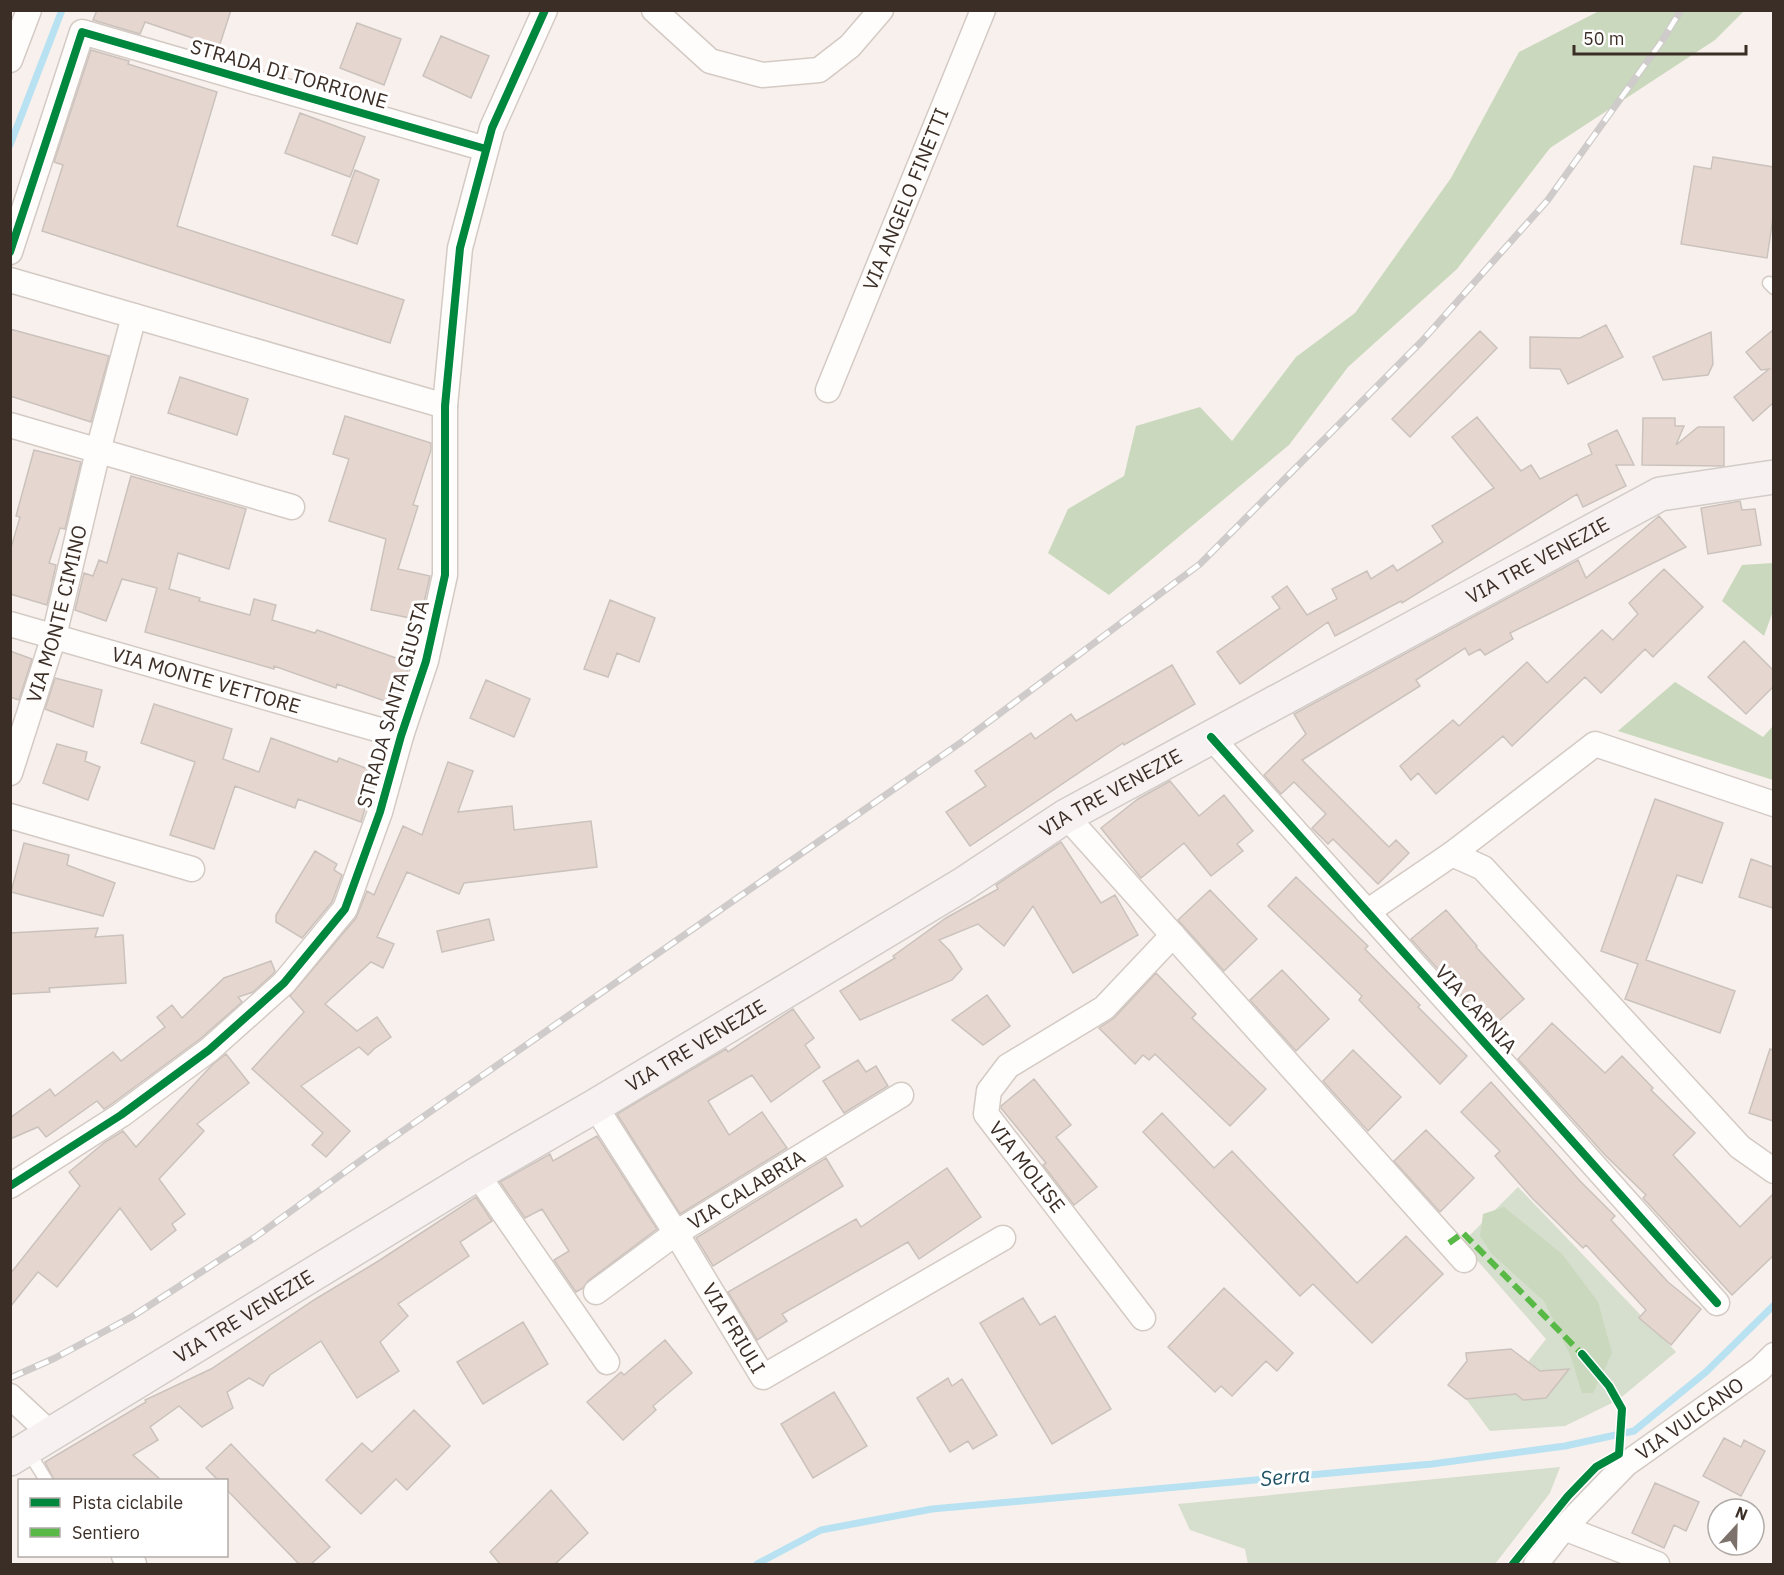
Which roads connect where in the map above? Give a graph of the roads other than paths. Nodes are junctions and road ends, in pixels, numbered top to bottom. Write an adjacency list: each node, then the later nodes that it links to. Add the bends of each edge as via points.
1 (29, 10): 6 (street)
2 (545, 10): 7 (street, STRADA SANTA GIUSTA)
3 (654, 10): 4 (street, via 710,62 762,75 819,70 850,46)
4 (881, 10)
5 (983, 10): 11 (street, VIA ANGELO FINETTI)
6 (10, 60)
7 (486, 149): 8 (street, STRADA DI TORRIONE, via 82,32); 12 (street, STRADA SANTA GIUSTA, via 460,248)
8 (10, 252)
9 (10, 280): 10 (street)
10 (134, 316): 12 (street); 14 (street, VIA MONTE CIMINO)
11 (828, 390)
12 (445, 406): 19 (street, STRADA SANTA GIUSTA, via 445,575 426,661)
13 (10, 425): 14 (street)
14 (98, 451): 16 (street); 18 (street, VIA MONTE CIMINO)
15 (1773, 477): 20 (main road, VIA TRE VENEZIE, via 1660,494)
16 (292, 507)
17 (10, 624): 18 (street, VIA MONTE VETTORE)
18 (54, 636): 19 (street, VIA MONTE VETTORE); 21 (street, VIA MONTE CIMINO)
19 (401, 736): 33 (street, STRADA SANTA GIUSTA, via 380,812 345,909 285,982 208,1050 122,1115)
20 (1211, 737): 24 (main road, VIA TRE VENEZIE); 27 (street, VIA CARNIA)
21 (10, 773)
22 (1773, 804): 25 (street, via 1594,744)
23 (10, 816): 26 (street)
24 (1066, 816): 28 (street); 30 (main road, VIA TRE VENEZIE, via 962,885)
25 (1452, 854): 27 (street); 31 (street, via 1483,868 1740,1147)
26 (192, 868)
27 (1367, 912): 38 (street, VIA CARNIA)
28 (1173, 935): 36 (street); 39 (street, VIA MOLISE, via 1104,1008 1008,1066 989,1091 986,1114)
29 (902, 1095): 34 (street, VIA CALABRIA)
30 (595, 1106): 32 (main road, VIA TRE VENEZIE); 34 (street, VIA FRIULI)
31 (1773, 1170)
32 (477, 1174): 41 (street); 43 (main road, VIA TRE VENEZIE)
33 (10, 1186)
34 (676, 1233): 35 (street, VIA FRIULI, via 763,1377); 37 (street, VIA CALABRIA)
35 (1003, 1238)
36 (1464, 1260)
37 (596, 1292)
38 (1717, 1303)
39 (1143, 1318)
40 (1773, 1355): 45 (street, VIA VULCANO, via 1760,1369 1626,1464)
41 (607, 1362)
42 (10, 1396): 43 (street)
43 (30, 1448): 44 (lane)
44 (46, 1479)
45 (1564, 1528): 46 (street, VIA VULCANO); 47 (street)
46 (1536, 1564)
47 (1657, 1564)

